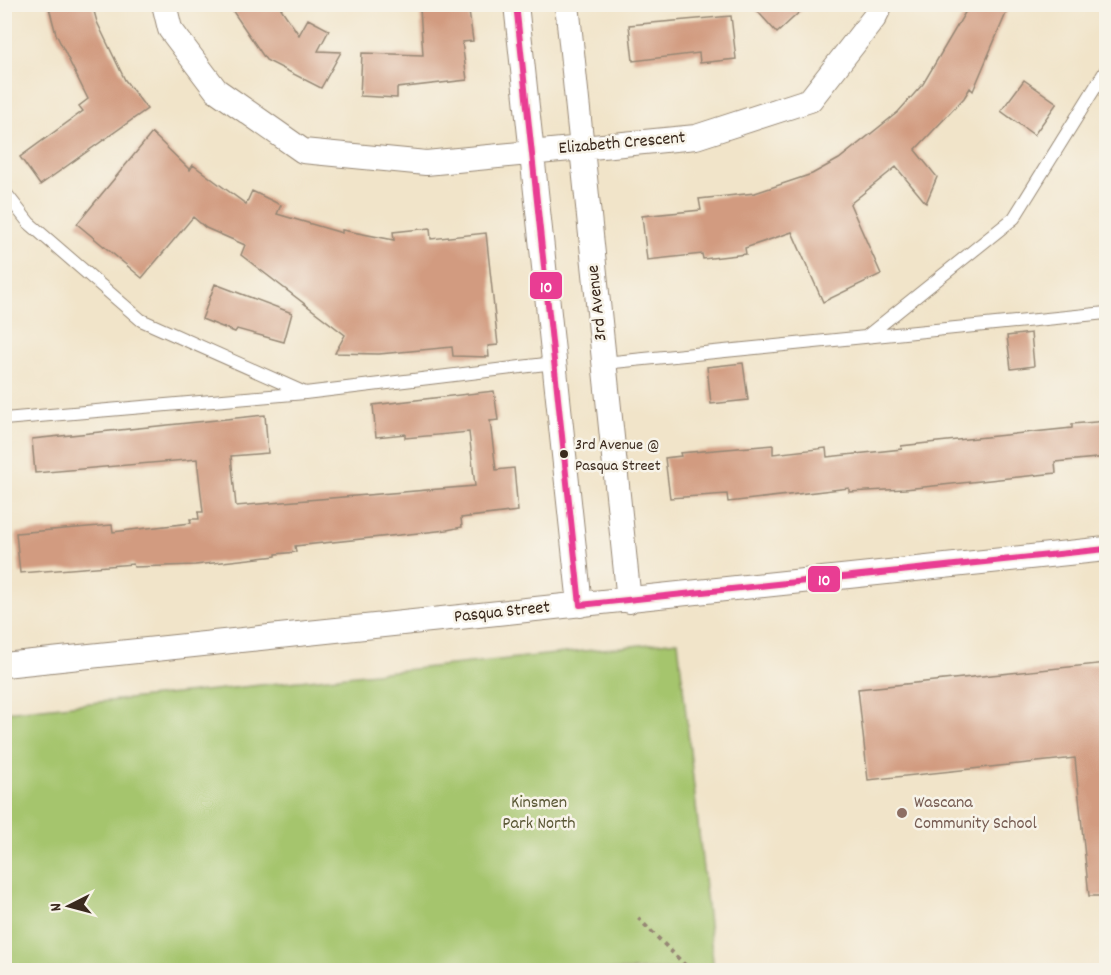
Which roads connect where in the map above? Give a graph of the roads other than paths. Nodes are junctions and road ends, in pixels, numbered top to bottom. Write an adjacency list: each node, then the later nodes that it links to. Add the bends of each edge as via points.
1 (164, 4): 7 (street, Elizabeth Crescent, via 170,29 216,90 303,151 426,163)
2 (516, 4): 7 (street)
3 (567, 4): 6 (street, 3rd Avenue)
4 (881, 4): 6 (street, Elizabeth Crescent, via 810,100 696,137)
5 (1107, 70): 10 (lane, via 1014,218)
6 (582, 148): 7 (street, Elizabeth Crescent); 12 (street, 3rd Avenue)
7 (531, 153): 11 (street)
8 (4, 191): 13 (lane, via 29,223 141,320)
9 (1107, 313): 10 (lane)
10 (866, 337): 12 (lane)
11 (554, 363): 13 (lane); 17 (street)
12 (604, 363): 16 (street, 3rd Avenue)
13 (305, 393): 14 (lane)
14 (4, 420)
15 (1107, 549): 16 (street, Pasqua Street)
16 (629, 601): 17 (street, Pasqua Street)
17 (580, 605): 18 (street, Pasqua Street)
18 (4, 665)

